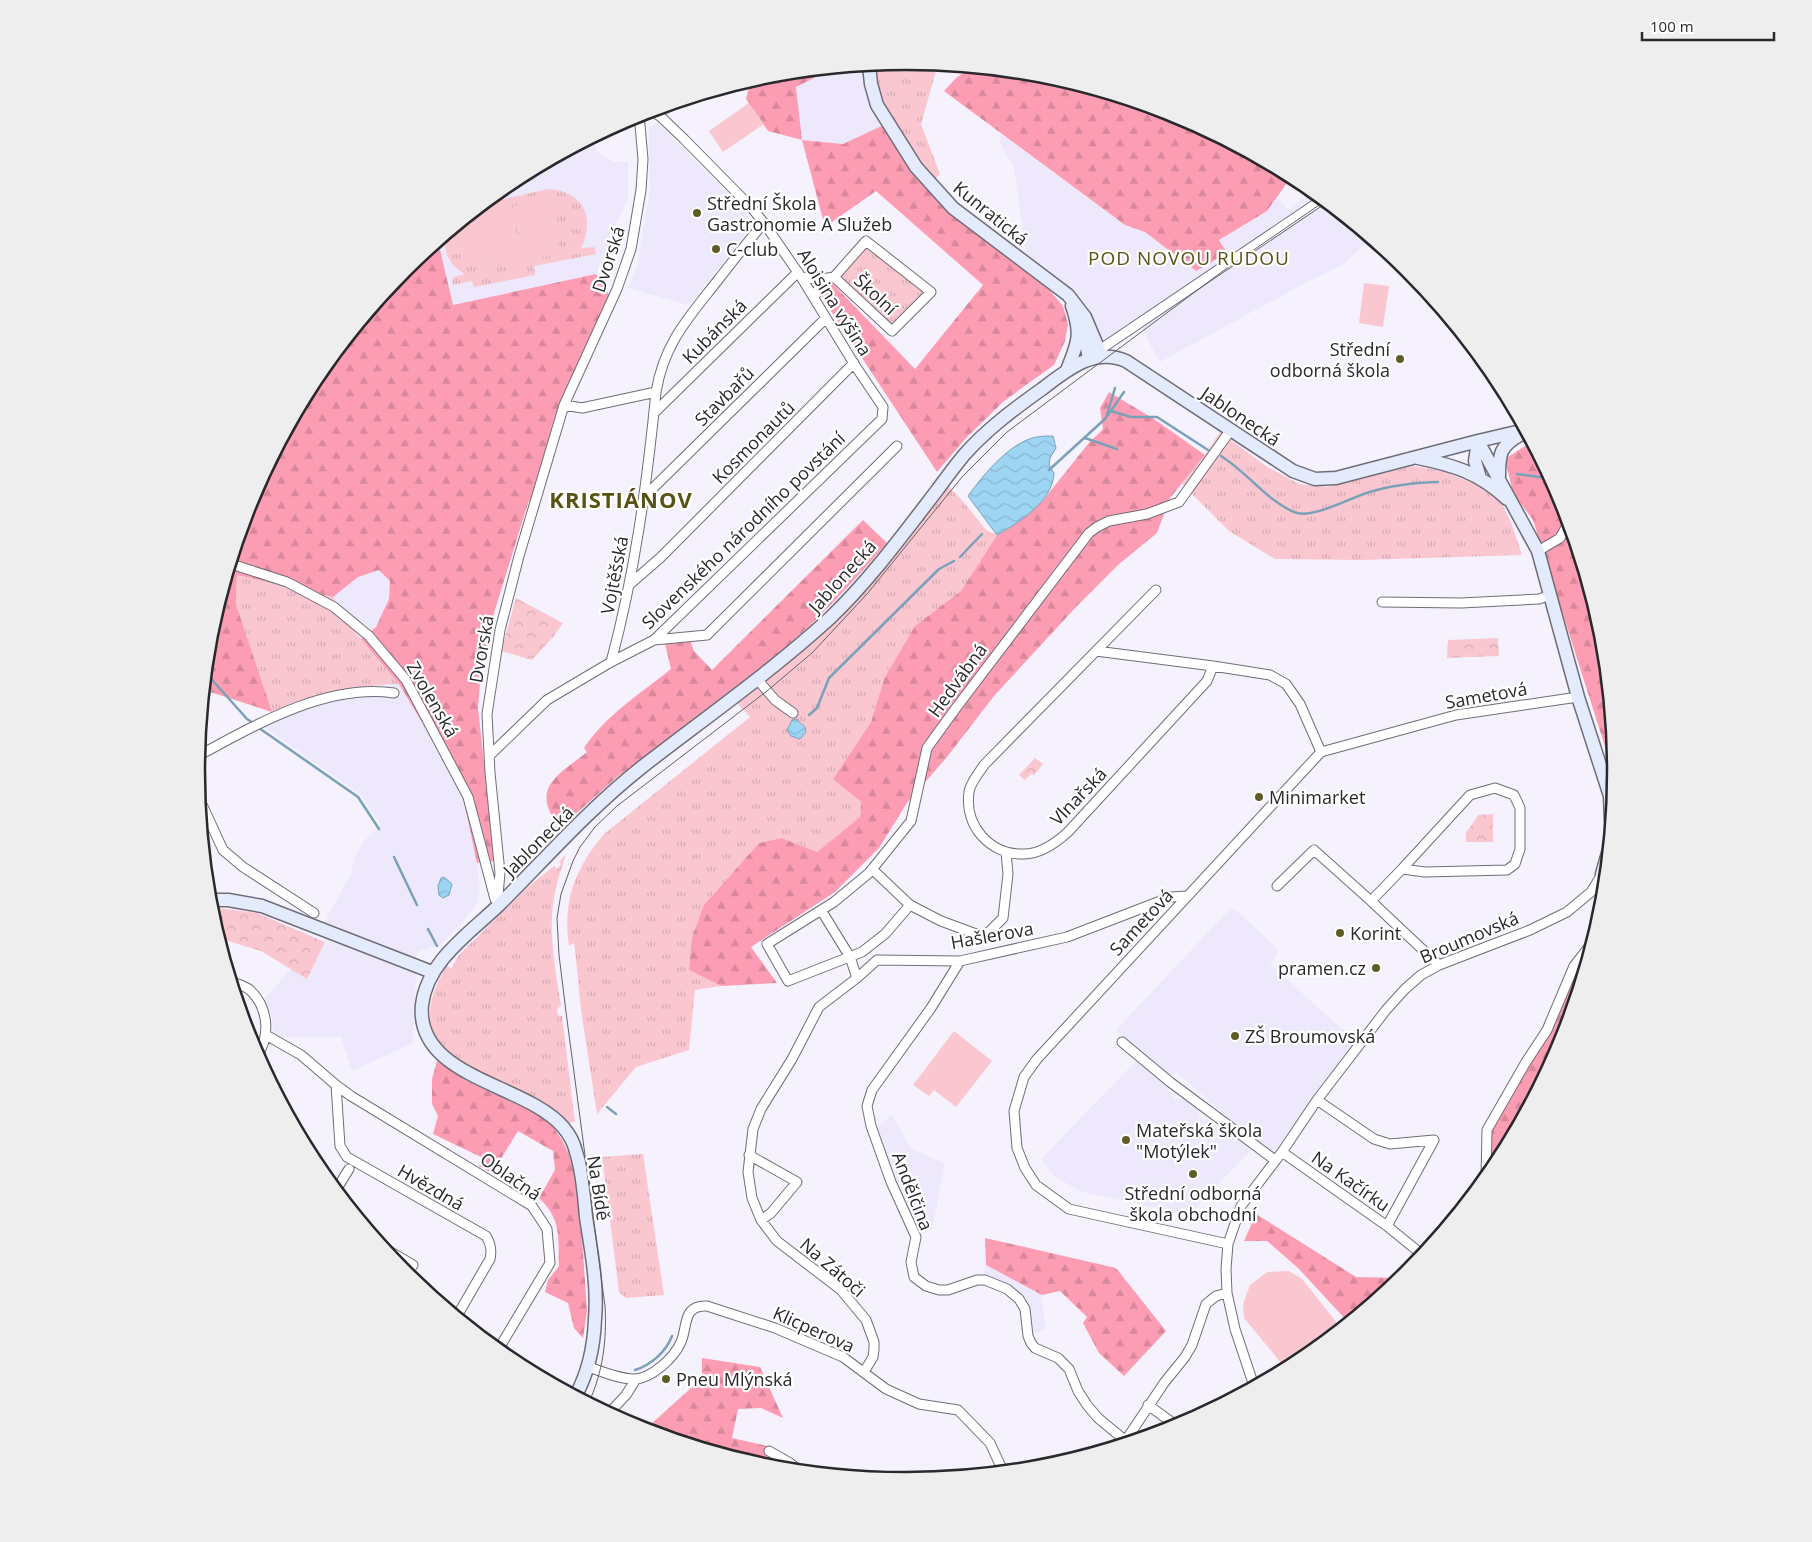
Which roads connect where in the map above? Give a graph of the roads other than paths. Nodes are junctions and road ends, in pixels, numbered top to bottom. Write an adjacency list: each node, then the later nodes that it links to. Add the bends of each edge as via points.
1 (869, 72): 9 (street, Kunratická, via 877,105 930,184 953,208)
2 (659, 115): 5 (street, Aloisina výšina, via 752,206)
3 (640, 122): 16 (street, Dvorská, via 642,182 631,249 617,290)
4 (1317, 204): 12 (street)
5 (764, 223): 6 (street, Aloisina výšina); 15 (street, Vojtěšská, via 682,325 667,351)
6 (800, 275): 8 (street, Školní); 10 (street, Aloisina výšina); 18 (street, Kubánská)
7 (834, 277): 7 (street, Školní, via 866,241 931,292 892,331); 8 (street, Školní)
8 (823, 279): 10 (street)
9 (1068, 294): 12 (street, Kunratická); 14 (street, via 1078,324 1075,350)
10 (814, 298): 11 (street, Aloisina výšina)
11 (826, 318): 13 (street, Aloisina výšina); 27 (street, Stavbařů)
12 (1096, 355): 14 (street, Jablonecká); 19 (street, Jablonecká, via 1118,357 1135,365)
13 (854, 363): 17 (street, Aloisina výšina); 32 (street, Kosmonautů, via 660,558)
14 (1067, 370): 40 (street, Jablonecká, via 990,428 963,456 834,614)
15 (656, 392): 16 (street, via 582,408); 18 (street, Vojtěšská)
16 (564, 405): 48 (street, Dvorská, via 500,630 486,714)
17 (883, 407): 36 (street, Slovenského národního povstání, via 882,419)
18 (654, 413): 27 (street, Vojtěšská)
19 (1230, 431): 24 (street, Jablonecká, via 1293,471 1315,479 1336,478); 52 (street, Hedvábná, via 1179,502 1147,514 1109,522 1089,533 927,748 911,821)
20 (1519, 432): 22 (street, Jablonecká)
21 (1520, 434): 26 (street, via 1506,443 1502,450)
22 (1478, 441): 24 (street, Jablonecká); 25 (street, via 1475,462); 26 (street)
23 (897, 446): 36 (street, via 706,635)
24 (1413, 458): 25 (street, via 1449,464)
25 (1480, 478): 28 (street)
26 (1500, 478): 28 (street)
27 (645, 496): 32 (street, Vojtěšská)
28 (1515, 508): 30 (street)
29 (1564, 530): 30 (street, via 1560,538)
30 (1538, 551): 34 (street)
31 (236, 566): 41 (street, Zvolenská, via 287,582 334,607 369,636)
32 (630, 584): 38 (street, Vojtěšská)
33 (1156, 590): 37 (street)
34 (1551, 596): 35 (street, via 1461,602); 44 (street)
35 (1382, 602)
36 (654, 640): 38 (street, Slovenského národního povstání)
37 (1096, 651): 39 (street); 51 (street, via 984,765 969,790 973,825 988,843)
38 (611, 662): 48 (street, via 548,700)
39 (1212, 666): 47 (street, via 1270,675 1286,684 1300,704); 51 (street, Vlnařská, via 1207,681 1068,832 1050,846 1026,854)
40 (757, 680): 45 (street); 60 (street, Jablonecká, via 639,769)
41 (411, 690): 42 (street); 60 (street, Zvolenská, via 468,797)
42 (394, 693): 43 (street); 46 (street, via 358,691 326,698 257,724)
43 (381, 696)
44 (1578, 697): 47 (street, Sametová, via 1456,715); 49 (street)
45 (792, 713)
46 (206, 752)
47 (1321, 752): 56 (street, Sametová)
48 (489, 756): 60 (street, Dvorská, via 500,873)
49 (1606, 785)
50 (207, 815): 62 (street, via 223,850 243,867)
51 (1006, 852): 59 (street, via 1008,874 1004,918 988,933 976,934)
52 (872, 869): 59 (street); 61 (street, Hedvábná)
53 (1402, 869): 53 (street, via 1425,872 1507,870 1515,864 1520,849 1520,808 1514,795 1495,788 1470,795); 58 (street)
54 (1598, 883): 66 (street, Broumovská, via 1567,912)
55 (1277, 886): 58 (street, via 1314,850)
56 (1187, 896): 65 (street, Hašlerova, via 1171,897 1067,937); 83 (street, Sametová, via 1024,1077 1014,1111 1017,1148 1036,1185 1069,1209)
57 (217, 900): 67 (street, via 262,906)
58 (1371, 901): 66 (street)
59 (910, 905): 64 (street, via 885,934)
60 (497, 906): 67 (street, Jablonecká)
61 (821, 910): 64 (street); 64 (street, Hedvábná, via 767,944 788,981)
62 (314, 913)
63 (1582, 956): 78 (street, via 1574,966 1547,1030 1487,1130)
64 (850, 957): 68 (street)
65 (960, 961): 68 (street, Hašlerova, via 876,960); 99 (street, Andělčina, via 931,1008 872,1090 867,1106 890,1182 916,1237 911,1262 914,1277 939,1290 985,1280 1019,1299 1025,1309 1031,1344 1058,1358 1069,1369 1087,1405)
66 (1439, 965): 74 (street, Broumovská, via 1405,989 1392,1003)
67 (432, 972): 90 (street, Na Bídě, via 423,999 422,1014 428,1037 439,1051 461,1070 548,1114 572,1141 581,1173 596,1298)
68 (857, 978): 76 (street, Hašlerova, via 819,1007 761,1109 753,1129)
69 (239, 985): 70 (street, via 248,989 261,1003)
70 (266, 1035): 72 (street); 73 (street, Oblačná, via 301,1055)
71 (1122, 1042): 77 (street, via 1170,1082)
72 (261, 1046)
73 (336, 1085): 88 (street, Hvězdná, via 340,1146 347,1157 486,1236 491,1245 490,1259); 89 (street, Oblačná, via 532,1206 547,1229 550,1263)
74 (1317, 1100): 75 (street, Broumovská); 82 (street, Na Kačírku, via 1374,1139 1390,1144 1434,1140)
75 (1282, 1152): 77 (street, Broumovská); 82 (street, Na Kačírku)
76 (749, 1155): 81 (street, Na Zátoči, via 752,1198); 81 (street, via 797,1182 771,1214)
77 (1276, 1160): 83 (street, Broumovská, via 1241,1206)
78 (1486, 1164)
79 (349, 1169): 80 (street)
80 (340, 1184)
81 (761, 1220): 91 (street, Na Zátoči, via 777,1241 841,1290 866,1320 874,1349)
82 (1387, 1226): 84 (street)
83 (1228, 1244): 87 (street, Broumovská)
84 (1417, 1250)
85 (403, 1260): 86 (street, via 412,1265)
86 (411, 1268)
87 (1227, 1293): 93 (street, Broumovská, via 1235,1330); 95 (street, via 1206,1304 1192,1345)
88 (460, 1311)
89 (502, 1343)
90 (589, 1367): 92 (street); 94 (street, Na Bídě)
91 (864, 1372): 92 (street, Klicperova, via 843,1357 775,1328 701,1305 687,1315 682,1340 676,1350 652,1375); 102 (street, Klicperova, via 886,1389 920,1404 958,1410 990,1443)
92 (636, 1379): 96 (street)
93 (1252, 1380)
94 (578, 1391)
95 (1148, 1405): 97 (street); 98 (street)
96 (614, 1408)
97 (1170, 1420)
98 (1129, 1435)
99 (1122, 1438)
100 (769, 1451): 101 (street)
101 (788, 1462)
102 (1000, 1465)

